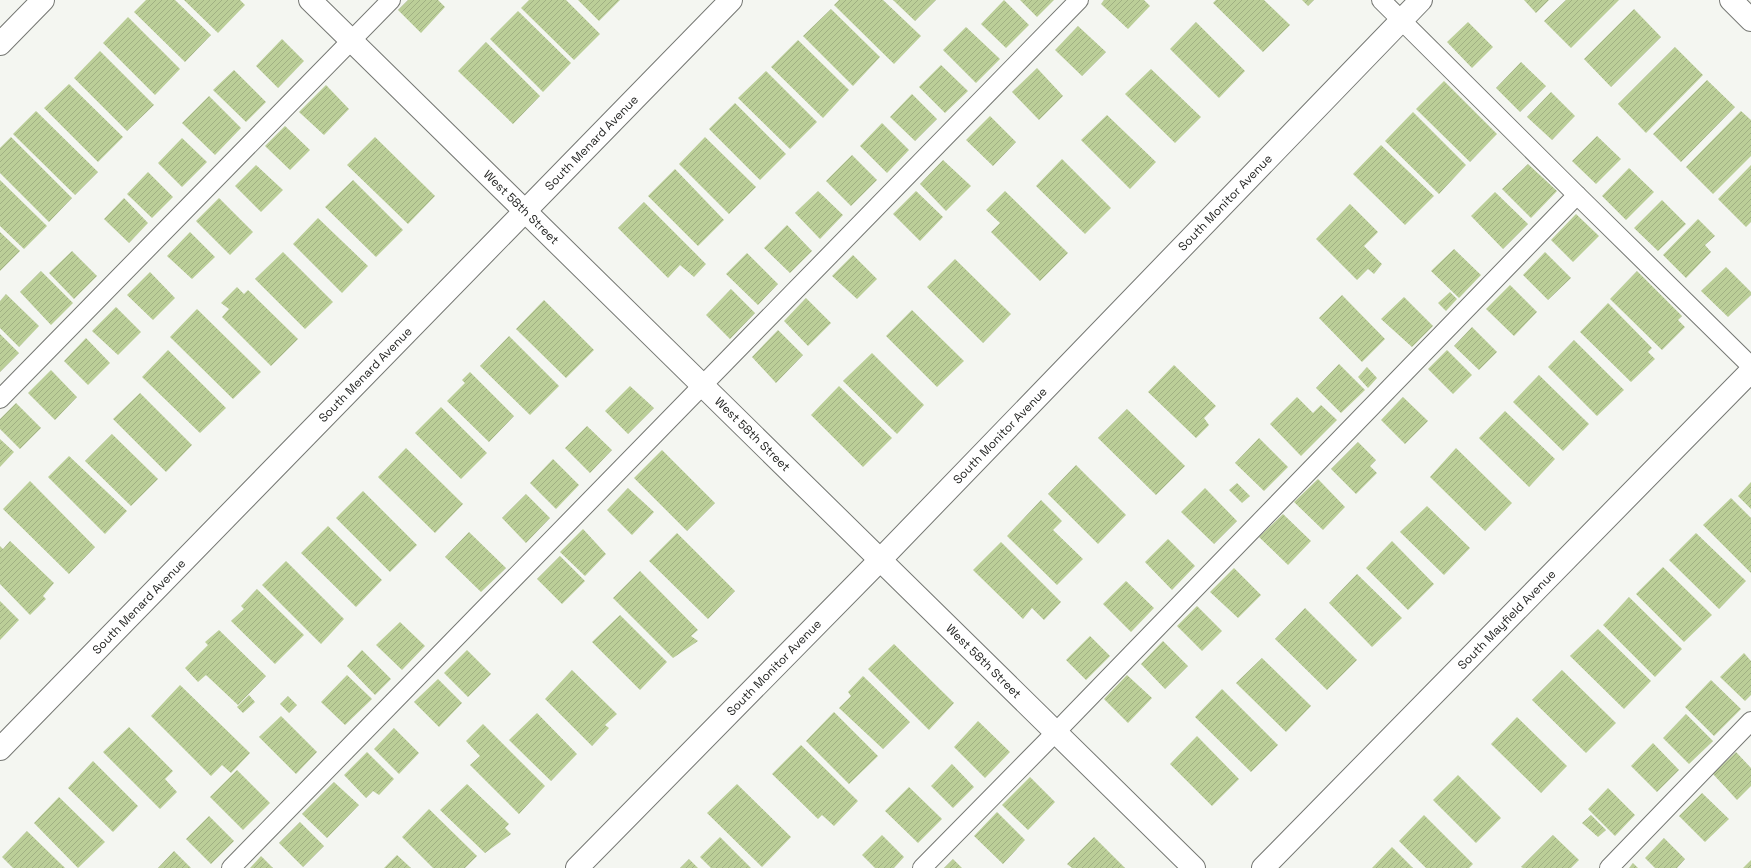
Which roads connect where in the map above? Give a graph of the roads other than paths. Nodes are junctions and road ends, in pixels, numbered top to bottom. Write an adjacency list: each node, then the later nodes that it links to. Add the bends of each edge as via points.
1 (43, 0): 12 (street)
2 (310, 0): 11 (street, West 58th Street)
3 (391, 0): 11 (lane)
4 (731, 0): 14 (street, South Menard Avenue)
5 (1079, 0): 17 (lane)
6 (1381, 0): 9 (lane)
7 (1420, 0): 9 (street, South Monitor Avenue)
8 (1731, 0): 10 (street)
9 (1402, 19): 13 (lane); 19 (street, South Monitor Avenue)
10 (1751, 20)
11 (351, 40): 14 (street, West 58th Street); 18 (lane)
12 (0, 44)
13 (1577, 195): 15 (lane); 21 (lane)
14 (525, 211): 17 (street, West 58th Street); 22 (street, South Menard Avenue)
15 (1751, 366)
16 (1751, 371): 27 (street, South Mayfield Avenue)
17 (701, 384): 19 (street, West 58th Street); 23 (lane)
18 (0, 399)
19 (880, 560): 21 (street, West 58th Street); 24 (street, South Monitor Avenue)
20 (1751, 721): 28 (lane)
21 (1056, 732): 25 (lane); 26 (street, West 58th Street)
22 (0, 749)
23 (231, 868)
24 (577, 868)
25 (922, 868)
26 (1194, 868)
27 (1263, 868)
28 (1609, 868)

